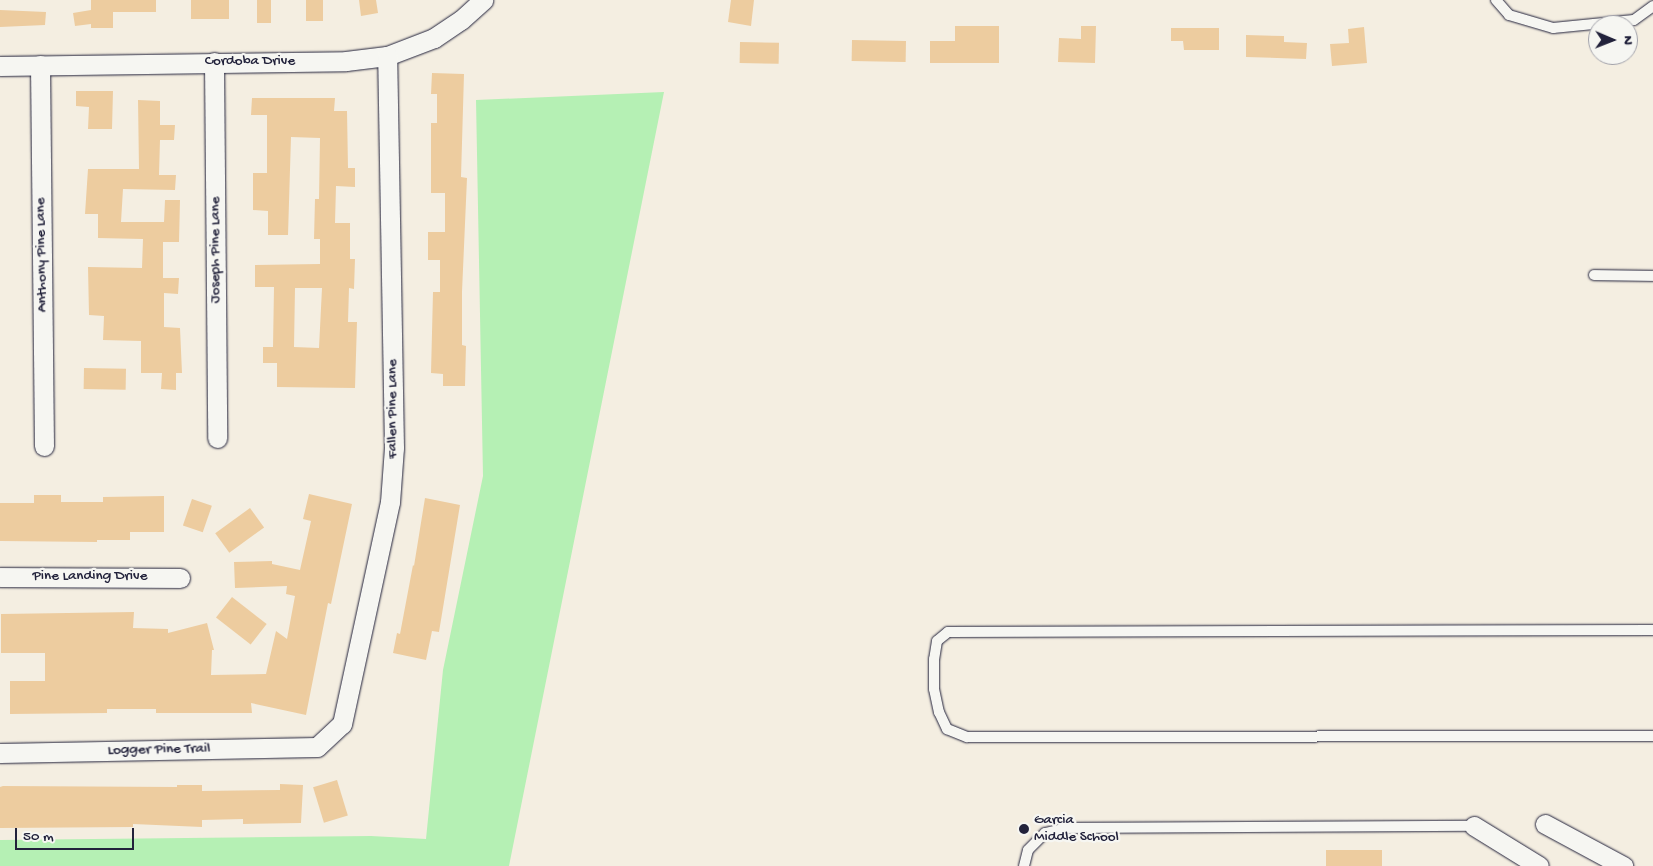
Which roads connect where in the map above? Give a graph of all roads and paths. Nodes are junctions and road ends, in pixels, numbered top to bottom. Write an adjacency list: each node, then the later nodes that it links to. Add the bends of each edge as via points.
1 (483, 0): 4 (street, Cordoba Drive, via 434,38)
2 (1496, 0): 3 (lane, via 1509,15 1554,28 1634,20)
3 (1653, 6)
4 (387, 56): 5 (street, Cordoba Drive, via 346,62); 16 (street, Fallen Pine Lane, via 394,448 390,502 342,724)
5 (214, 62): 6 (street, Cordoba Drive); 10 (street, Joseph Pine Lane)
6 (40, 65): 7 (street, Cordoba Drive); 11 (street, Anthony Pine Lane)
7 (0, 66)
8 (1594, 274): 9 (lane)
9 (1653, 276)
10 (217, 438)
11 (44, 446)
12 (0, 577): 13 (street, Pine Landing Drive)
13 (180, 578)
14 (1653, 630): 15 (lane, via 948,632 937,641 934,659 934,688 939,712 947,729 967,737)
15 (1653, 736)
16 (317, 747): 17 (street, Logger Pine Trail)
17 (0, 753)
18 (1545, 824): 22 (street)
19 (1474, 826): 20 (lane, via 1067,828 1045,833 1028,850); 21 (street)
20 (1024, 866)
21 (1539, 866)
22 (1623, 866)

